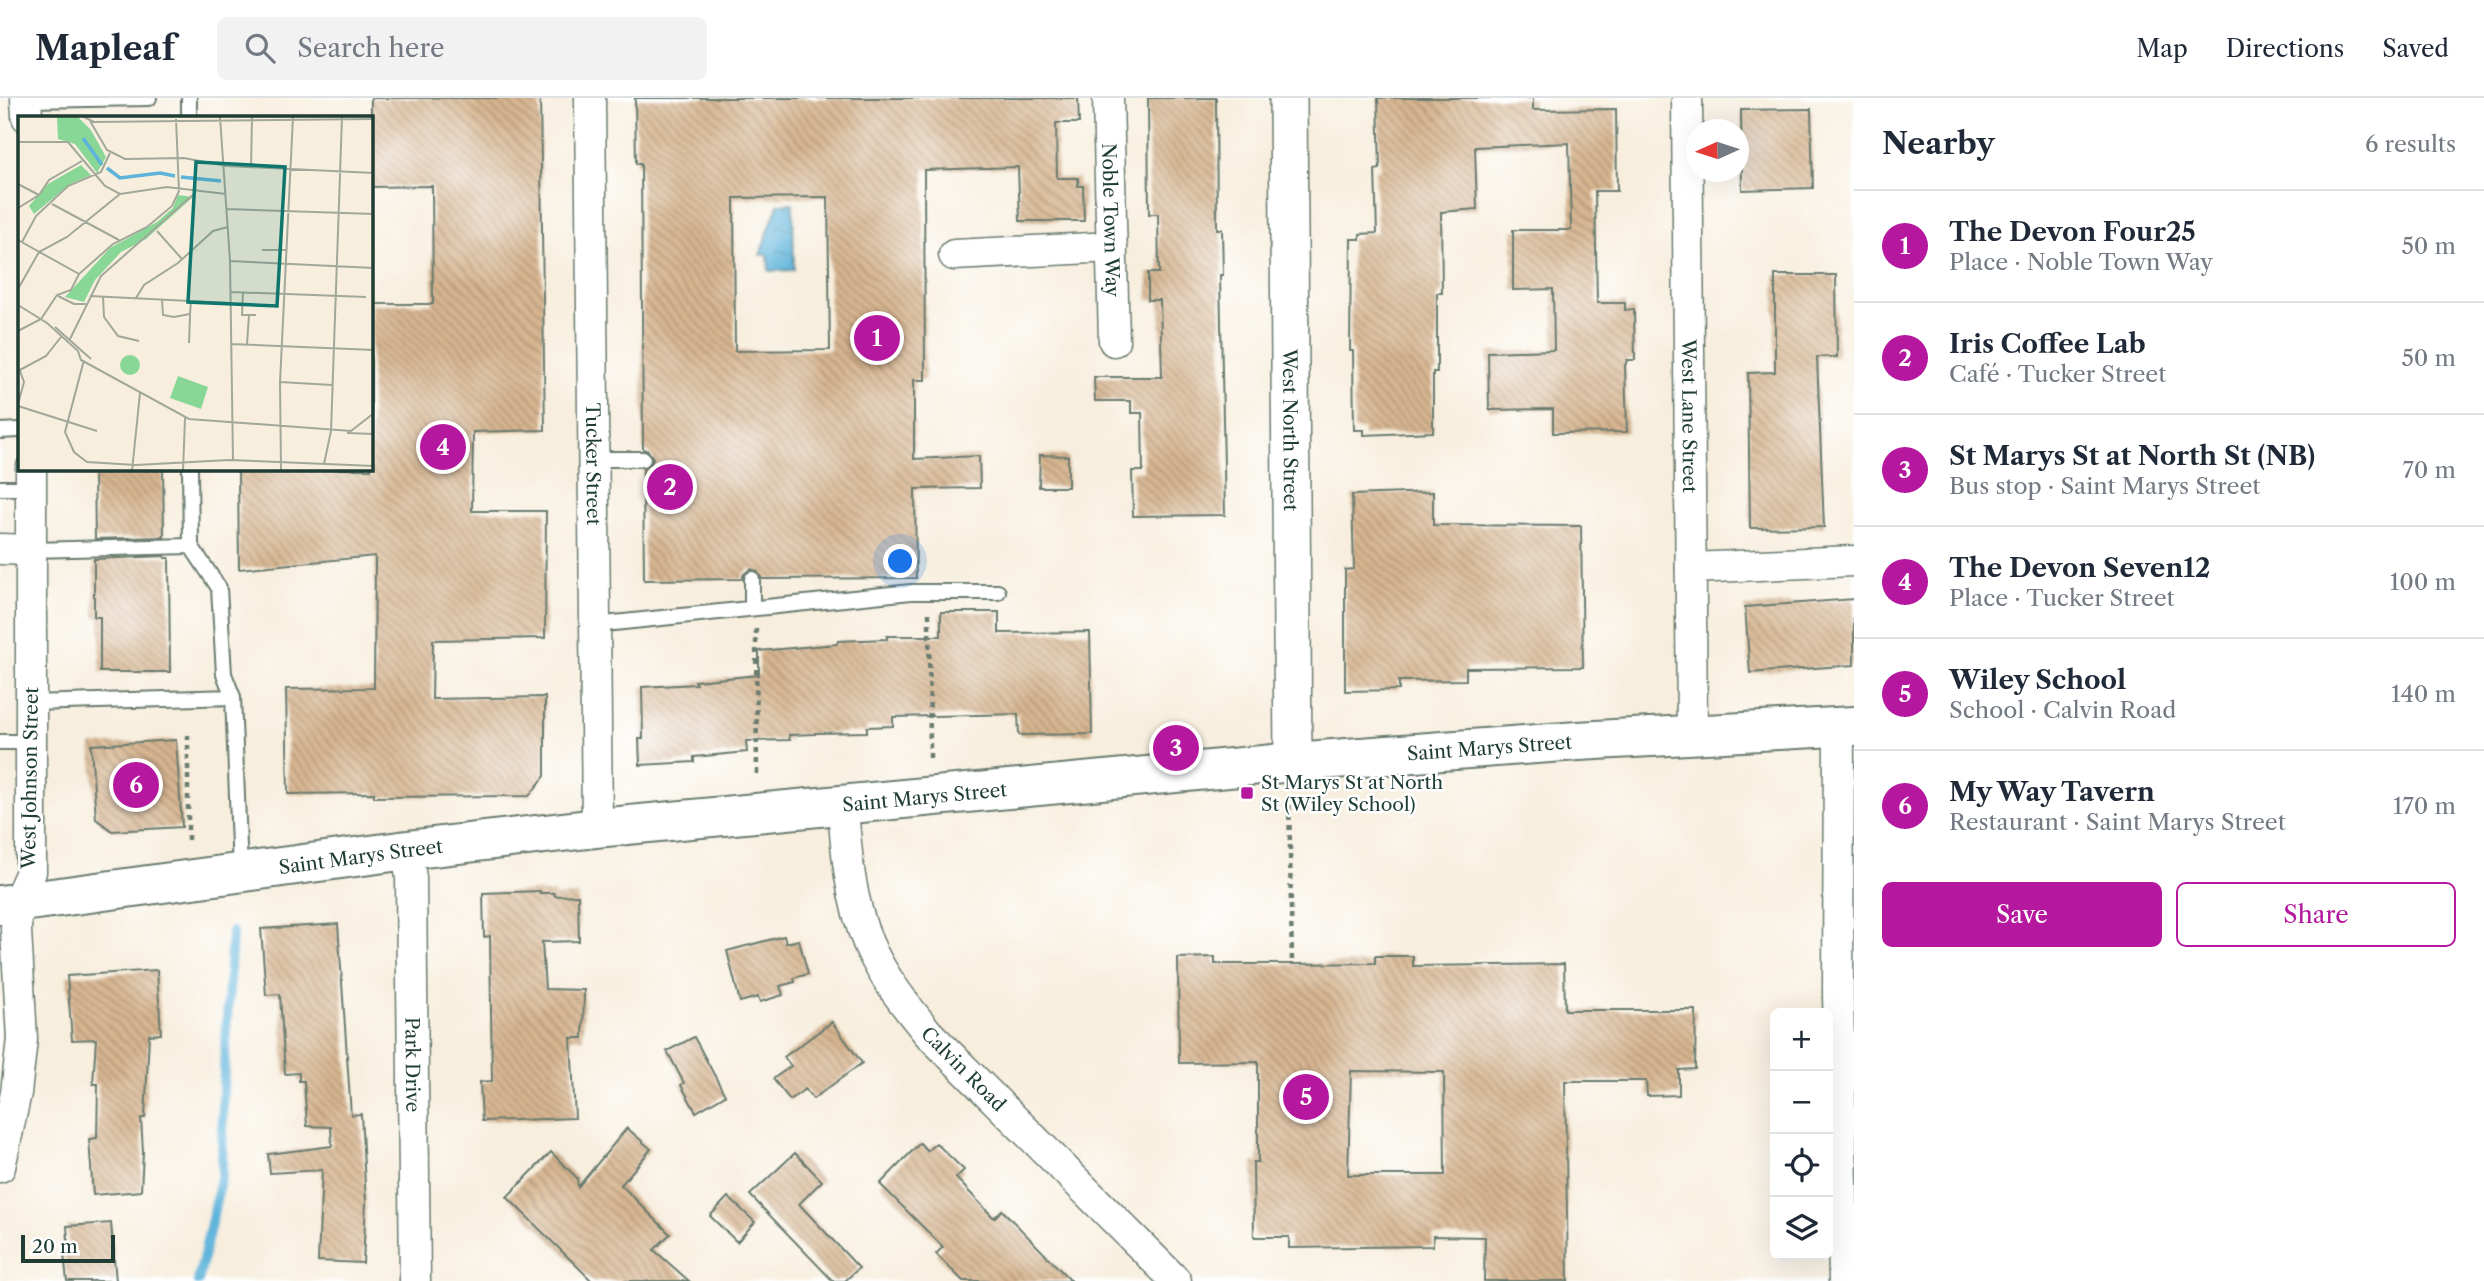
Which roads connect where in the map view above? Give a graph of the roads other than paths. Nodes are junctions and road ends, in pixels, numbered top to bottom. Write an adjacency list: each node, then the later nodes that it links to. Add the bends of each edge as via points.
1 (149, 98): 7 (lane)
2 (189, 98): 8 (lane)
3 (590, 98): 14 (street, Tucker Street)
4 (1108, 98): 9 (street, Noble Town Way)
5 (1288, 98): 34 (street, West North Street)
6 (1687, 98): 23 (street, West Lane Street)
7 (26, 105)
8 (189, 116)
9 (1112, 247): 10 (street); 11 (street, Noble Town Way)
10 (954, 255)
11 (1114, 341)
12 (18, 430): 13 (lane)
13 (0, 431)
14 (593, 459): 15 (lane); 27 (street, Tucker Street)
15 (643, 459)
16 (190, 471): 19 (lane)
17 (31, 479): 18 (lane); 21 (street, West Johnson Street)
18 (0, 488)
19 (191, 546): 21 (lane); 28 (lane, via 219,589 224,674)
20 (0, 549): 21 (street)
21 (32, 550): 29 (street, West Johnson Street)
22 (1854, 561): 23 (street)
23 (1691, 568): 31 (street, West Lane Street)
24 (752, 579): 26 (lane)
25 (998, 592): 26 (lane, via 928,592)
26 (754, 608): 27 (lane)
27 (595, 625): 36 (street, Tucker Street)
28 (233, 698): 29 (lane); 38 (lane)
29 (31, 703): 33 (street, West Johnson Street)
30 (1847, 727): 31 (main road, Saint Marys Street); 41 (street, via 1838,993)
31 (1692, 735): 34 (main road, Saint Marys Street, via 1578,741)
32 (0, 742): 33 (lane)
33 (31, 742): 39 (street, West Johnson Street, via 31,873)
34 (1291, 778): 35 (main road, Saint Marys Street)
35 (843, 806): 36 (main road, Saint Marys Street); 43 (street, Calvin Road, via 850,876 868,943 904,1003 928,1033)
36 (597, 828): 37 (main road, Saint Marys Street)
37 (407, 850): 38 (main road, Saint Marys Street); 42 (street, Park Drive)
38 (240, 874): 39 (main road, Saint Marys Street)
39 (8, 904): 40 (street, West Johnson Street, via 16,930 22,1039)
40 (0, 1167)
41 (1847, 1262)
42 (423, 1278)
43 (1176, 1281)

